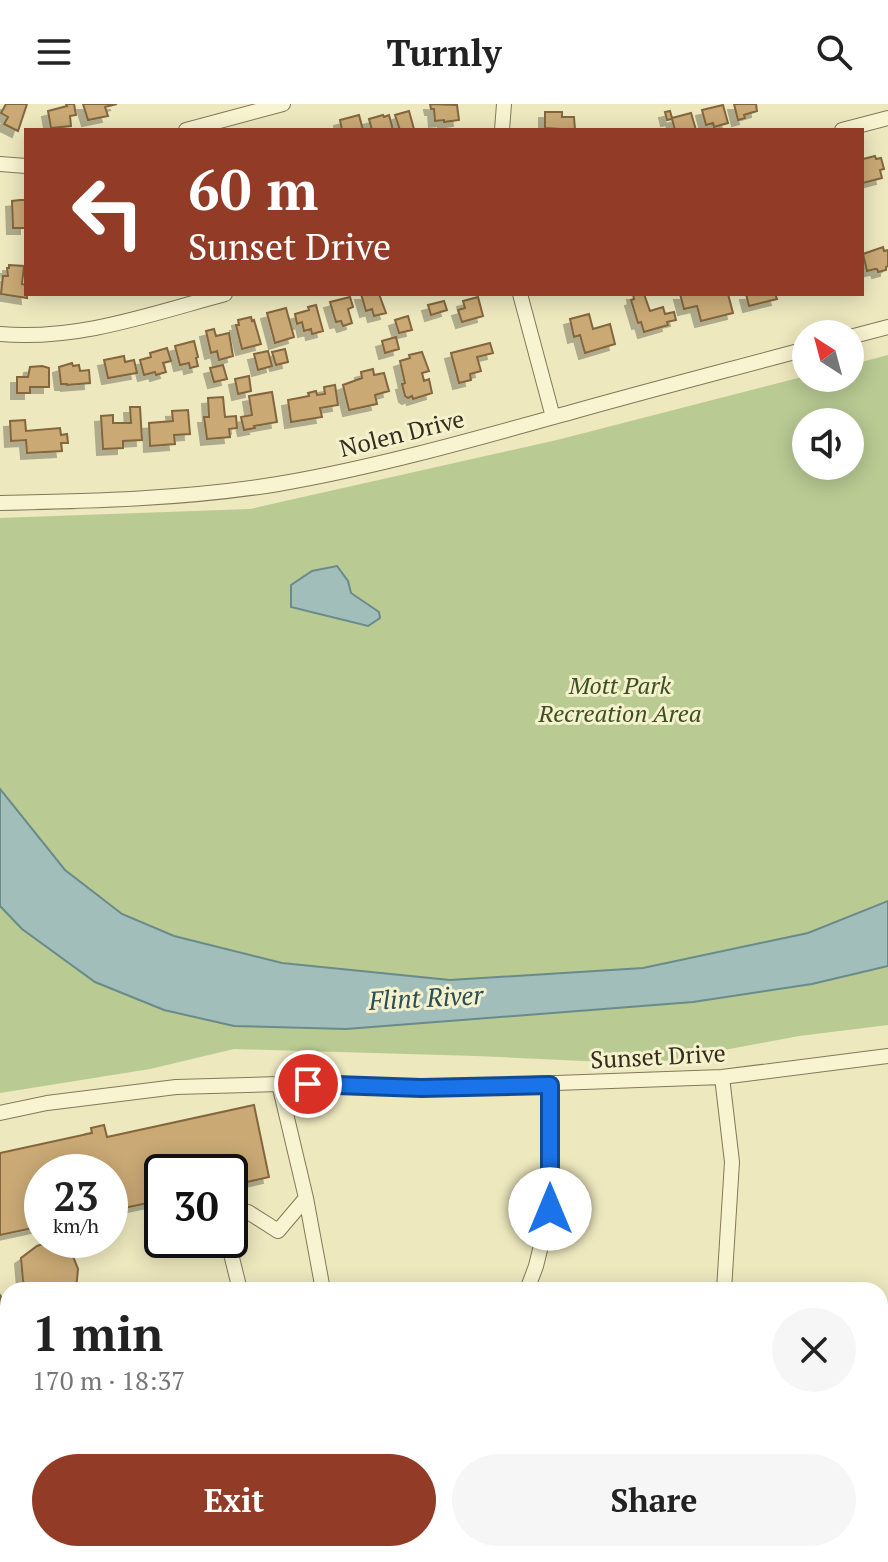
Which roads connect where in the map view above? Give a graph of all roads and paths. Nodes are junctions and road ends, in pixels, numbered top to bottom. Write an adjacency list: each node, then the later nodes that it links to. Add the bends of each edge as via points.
1 (283, 104): 4 (street)
2 (504, 104): 5 (street)
3 (888, 118): 6 (street)
4 (193, 128)
5 (502, 128)
6 (850, 128)
7 (0, 164): 8 (street)
8 (24, 166)
9 (217, 296): 13 (street, via 91,329)
10 (521, 296): 15 (street)
11 (888, 327): 12 (street)
12 (864, 333)
13 (0, 334)
14 (792, 353): 15 (street, Nolen Drive)
15 (553, 417): 16 (street, Nolen Drive, via 276,484 125,500)
16 (0, 503)
17 (888, 1056): 18 (street, Sunset Drive)
18 (722, 1077): 20 (street, Sunset Drive); 28 (street, via 732,1162)
19 (279, 1084): 20 (street, Sunset Drive); 21 (street, Sunset Drive, via 176,1087); 22 (street)
20 (550, 1085): 27 (street, via 550,1209)
21 (0, 1113)
22 (306, 1198): 23 (street, via 278,1231); 26 (street)
23 (248, 1212)
24 (232, 1258): 25 (street)
25 (238, 1282)
26 (322, 1282)
27 (530, 1282)
28 (724, 1282)

